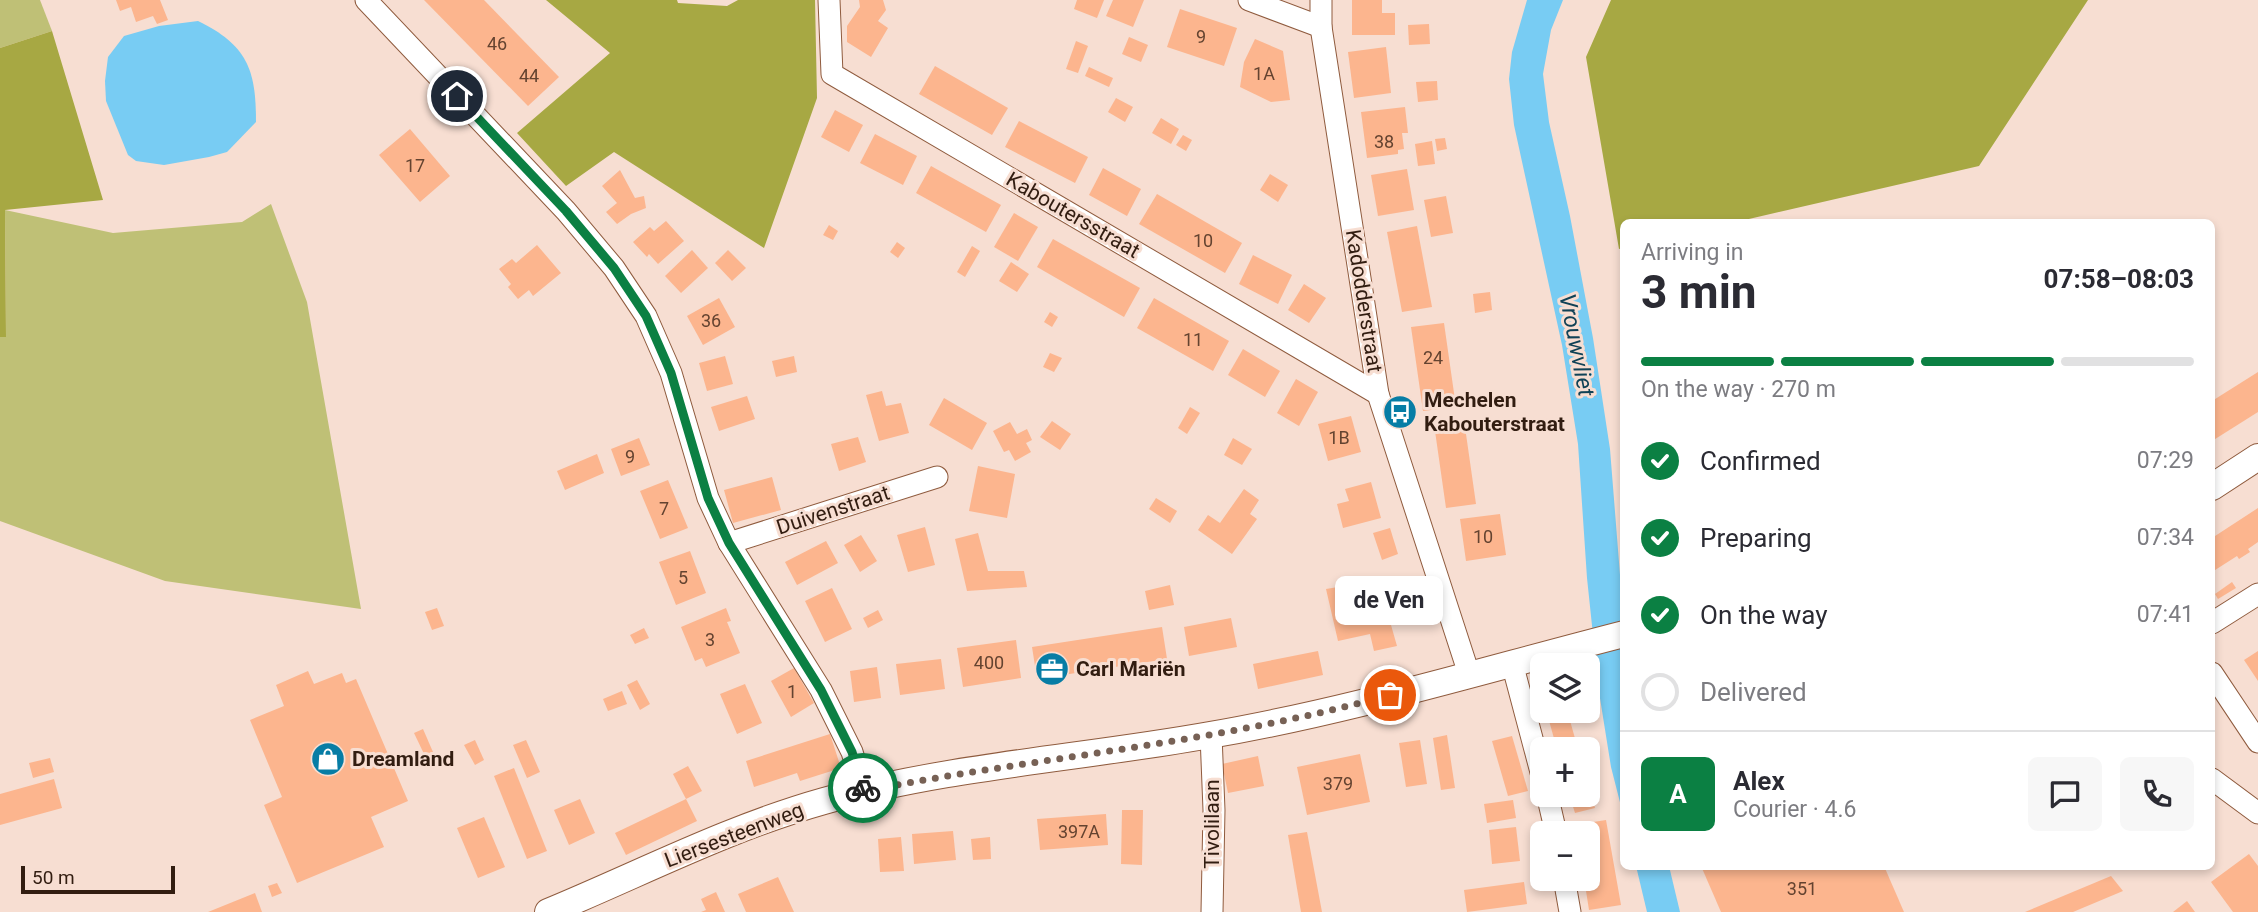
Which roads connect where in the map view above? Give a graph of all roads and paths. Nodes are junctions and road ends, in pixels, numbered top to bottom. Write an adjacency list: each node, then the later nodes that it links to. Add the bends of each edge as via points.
1 (366, 0): 10 (street, via 566,211 621,278 646,316 671,373 708,498)
2 (829, 0): 6 (street, Kaboutersstraat, via 832,74)
3 (1249, 0): 5 (street)
4 (1321, 0): 5 (street, Kadodderstraat)
5 (1321, 27): 6 (street, Kadodderstraat)
6 (1378, 394): 15 (street, Kadodderstraat)
7 (2258, 457): 9 (main road)
8 (937, 477): 10 (street, Duivenstraat)
9 (2215, 485)
10 (729, 543): 21 (street, via 821,690 852,752)
11 (2258, 594): 12 (street)
12 (2215, 621)
13 (1620, 635): 14 (main road, Liersesteenweg)
14 (1512, 663): 15 (main road, Liersesteenweg); 18 (street)
15 (1469, 674): 17 (main road, Liersesteenweg, via 1337,710)
16 (2215, 678): 19 (street)
17 (1211, 735): 21 (main road, Liersesteenweg); 25 (street, Tivolilaan)
18 (1532, 737)
19 (2258, 742)
20 (2215, 781): 22 (street)
21 (864, 791): 24 (main road, Liersesteenweg, via 724,835)
22 (2258, 813)
23 (1566, 891): 26 (street)
24 (548, 912)
25 (1212, 912)
26 (1570, 912)

